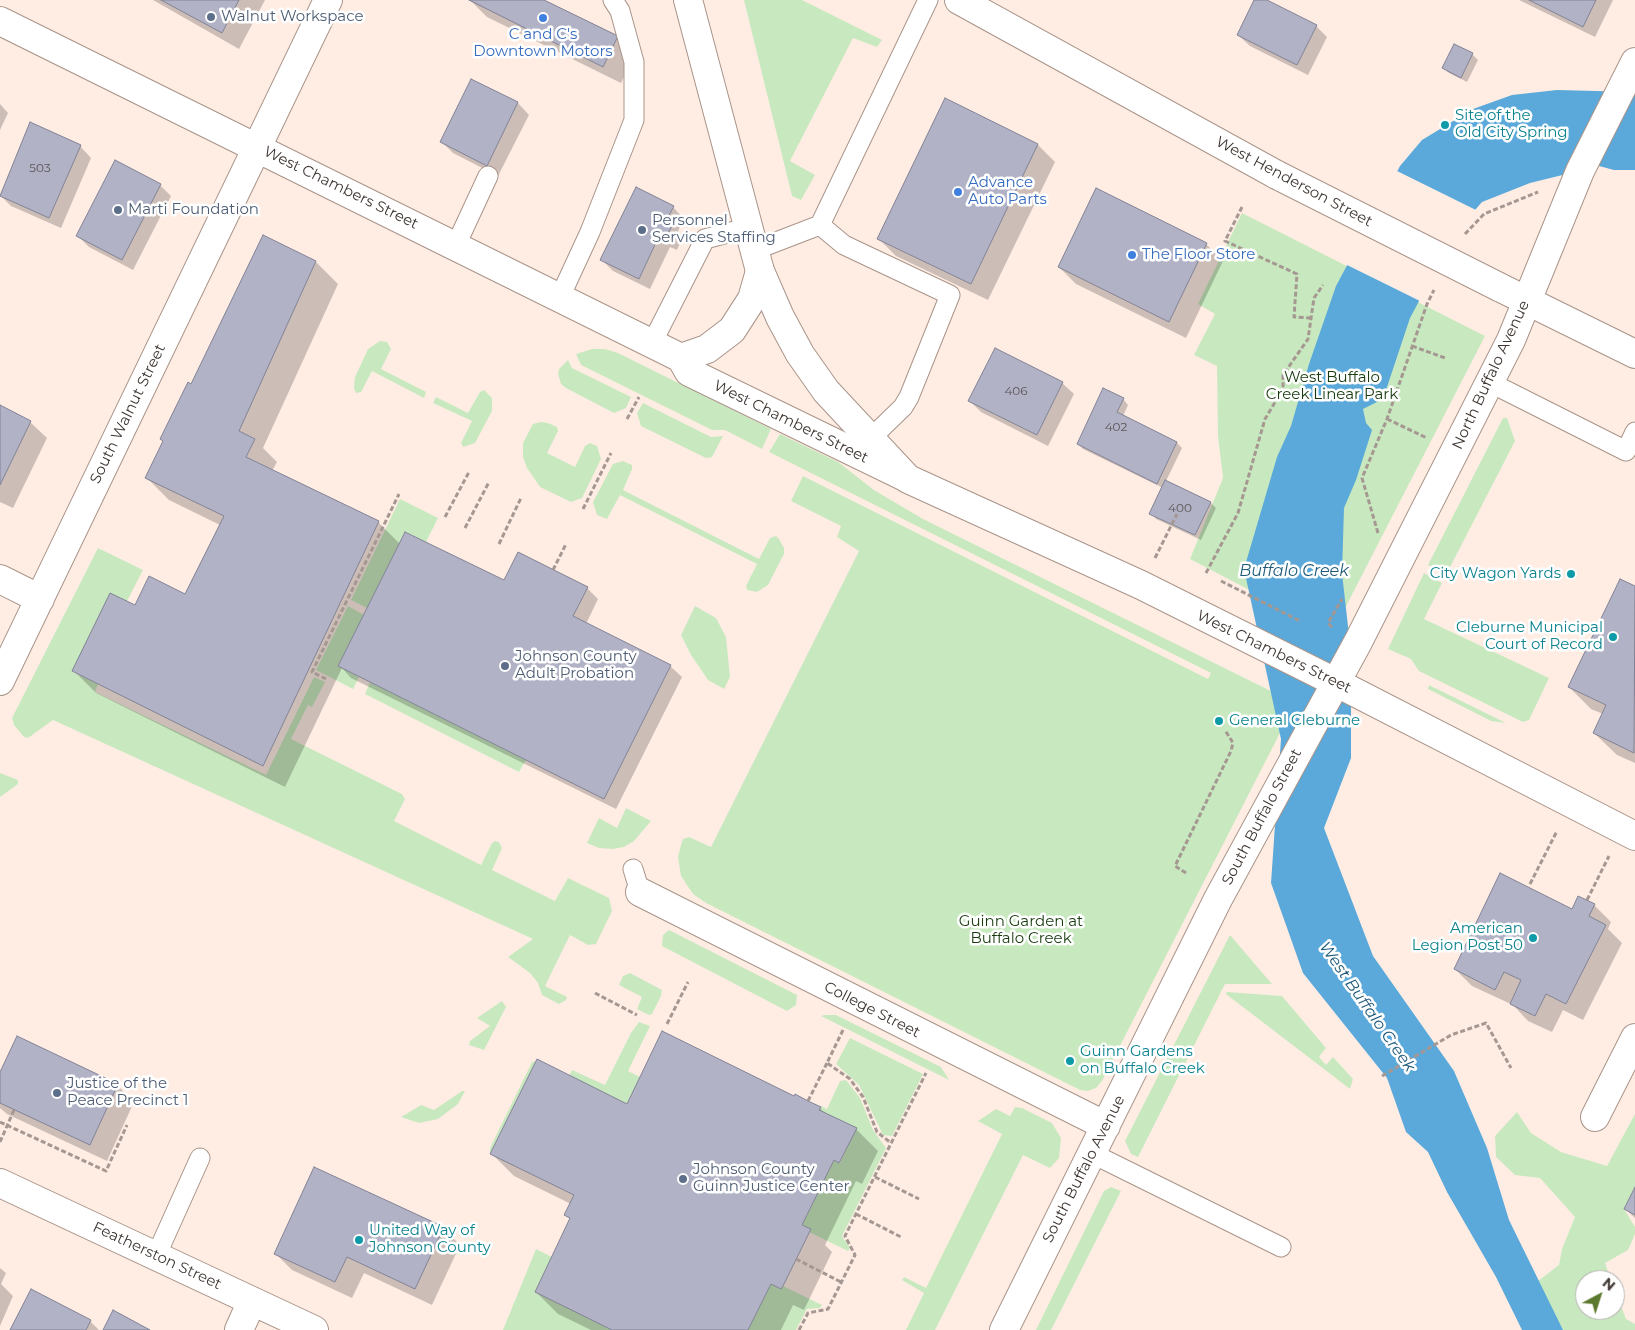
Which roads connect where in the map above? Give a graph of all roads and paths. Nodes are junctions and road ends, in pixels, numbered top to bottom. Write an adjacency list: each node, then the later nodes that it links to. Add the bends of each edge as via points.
1 (328, 0): 9 (street, South Walnut Street)
2 (613, 0): 16 (lane, via 620,11 634,62 634,120 590,232)
3 (688, 0): 14 (street, West Chambers Street)
4 (928, 0): 12 (lane)
5 (959, 0): 6 (street, West Henderson Street)
6 (990, 7): 17 (street, West Henderson Street, bridge, via 1277,175)
7 (0, 21): 9 (street, West Chambers Street)
8 (1635, 62): 17 (street, North Buffalo Avenue, via 1580,171)
9 (256, 146): 13 (street, West Chambers Street); 48 (street, South Walnut Street)
10 (488, 176): 13 (lane)
11 (1242, 207): 18 (path, via 1225,241 1297,274 1294,317)
12 (820, 225): 14 (lane); 28 (lane, via 844,246 950,295 910,397)
13 (456, 245): 16 (street, West Chambers Street)
14 (755, 249): 19 (lane, via 705,239); 22 (street, via 752,299 732,330 706,349); 28 (street, West Chambers Street, via 800,354 826,391)
15 (1323, 285): 18 (path, via 1314,298)
16 (560, 297): 19 (street, West Chambers Street)
17 (1527, 300): 21 (street, West Henderson Street); 24 (street, North Buffalo Avenue)
18 (1312, 318): 45 (path, via 1308,339 1283,375 1283,389 1265,419 1238,513)
19 (652, 343): 22 (street, West Chambers Street)
20 (1412, 346): 23 (path)
21 (1633, 349)
22 (681, 358): 32 (street, West Chambers Street, via 689,372)
23 (1445, 358)
24 (1489, 382): 27 (lane, via 1626,451); 29 (street, North Buffalo Avenue)
25 (638, 397): 26 (path)
26 (628, 419)
27 (1635, 432)
28 (870, 439): 32 (street, West Chambers Street)
29 (1455, 452): 40 (path, via 1387,418 1362,478 1379,534); 52 (street, North Buffalo Avenue)
30 (611, 453): 36 (path)
31 (468, 472): 38 (path)
32 (908, 478): 52 (street, West Chambers Street, via 1141,585)
33 (489, 482): 39 (path)
34 (398, 494): 50 (path, via 312,672)
35 (521, 498): 41 (path)
36 (583, 509)
37 (1177, 514): 43 (path)
38 (445, 517)
39 (465, 528)
40 (1375, 542)
41 (498, 544)
42 (566, 544): 44 (path)
43 (1161, 545)
44 (553, 570)
45 (1206, 573)
46 (0, 579): 48 (street)
47 (1222, 581): 49 (path)
48 (40, 599): 51 (street, South Walnut Street)
49 (1300, 621)
50 (326, 678)
51 (0, 681)
52 (1336, 682): 54 (street, West Chambers Street); 59 (street, South Buffalo Street)
53 (1225, 730): 56 (path, via 1232,743 1231,751 1175,866)
54 (1572, 802): 55 (street, West Chambers Street); 58 (path)
55 (1628, 833): 60 (path)
56 (1186, 873)
57 (636, 881): 77 (street, College Street)
58 (1530, 884)
59 (1218, 899): 77 (street, South Buffalo Avenue)
60 (1587, 900)
61 (688, 982): 64 (path)
62 (595, 993): 63 (path)
63 (637, 1015)
64 (667, 1024)
65 (843, 1030): 67 (path)
66 (1635, 1038): 73 (street)
67 (827, 1063): 71 (path); 79 (path, via 850,1079 863,1097 877,1132)
68 (1511, 1068): 70 (path, via 1486,1023 1451,1035)
69 (926, 1073): 79 (path)
70 (1382, 1076)
71 (808, 1100)
72 (14, 1110): 76 (path)
73 (1596, 1117)
74 (0, 1122): 76 (path)
75 (127, 1124): 76 (path, via 106,1171)
76 (7, 1126): 78 (path)
77 (1106, 1126): 80 (street, South Buffalo Avenue)
78 (0, 1142)
79 (891, 1143): 82 (path)
80 (1092, 1153): 87 (lane); 95 (street, South Buffalo Avenue)
81 (200, 1158): 88 (lane)
82 (875, 1177): 84 (path); 85 (path)
83 (0, 1183): 88 (street, Featherston Street)
84 (919, 1199)
85 (856, 1214): 86 (path); 90 (path, via 845,1236 855,1255)
86 (900, 1237)
87 (1281, 1247)
88 (156, 1256): 91 (street, Featherston Street)
89 (796, 1259): 90 (path)
90 (841, 1282): 94 (path, via 828,1309 808,1313)
91 (252, 1301): 92 (street); 93 (street, Featherston Street)
92 (238, 1330)
93 (314, 1330)
94 (799, 1330)
95 (1004, 1330)

